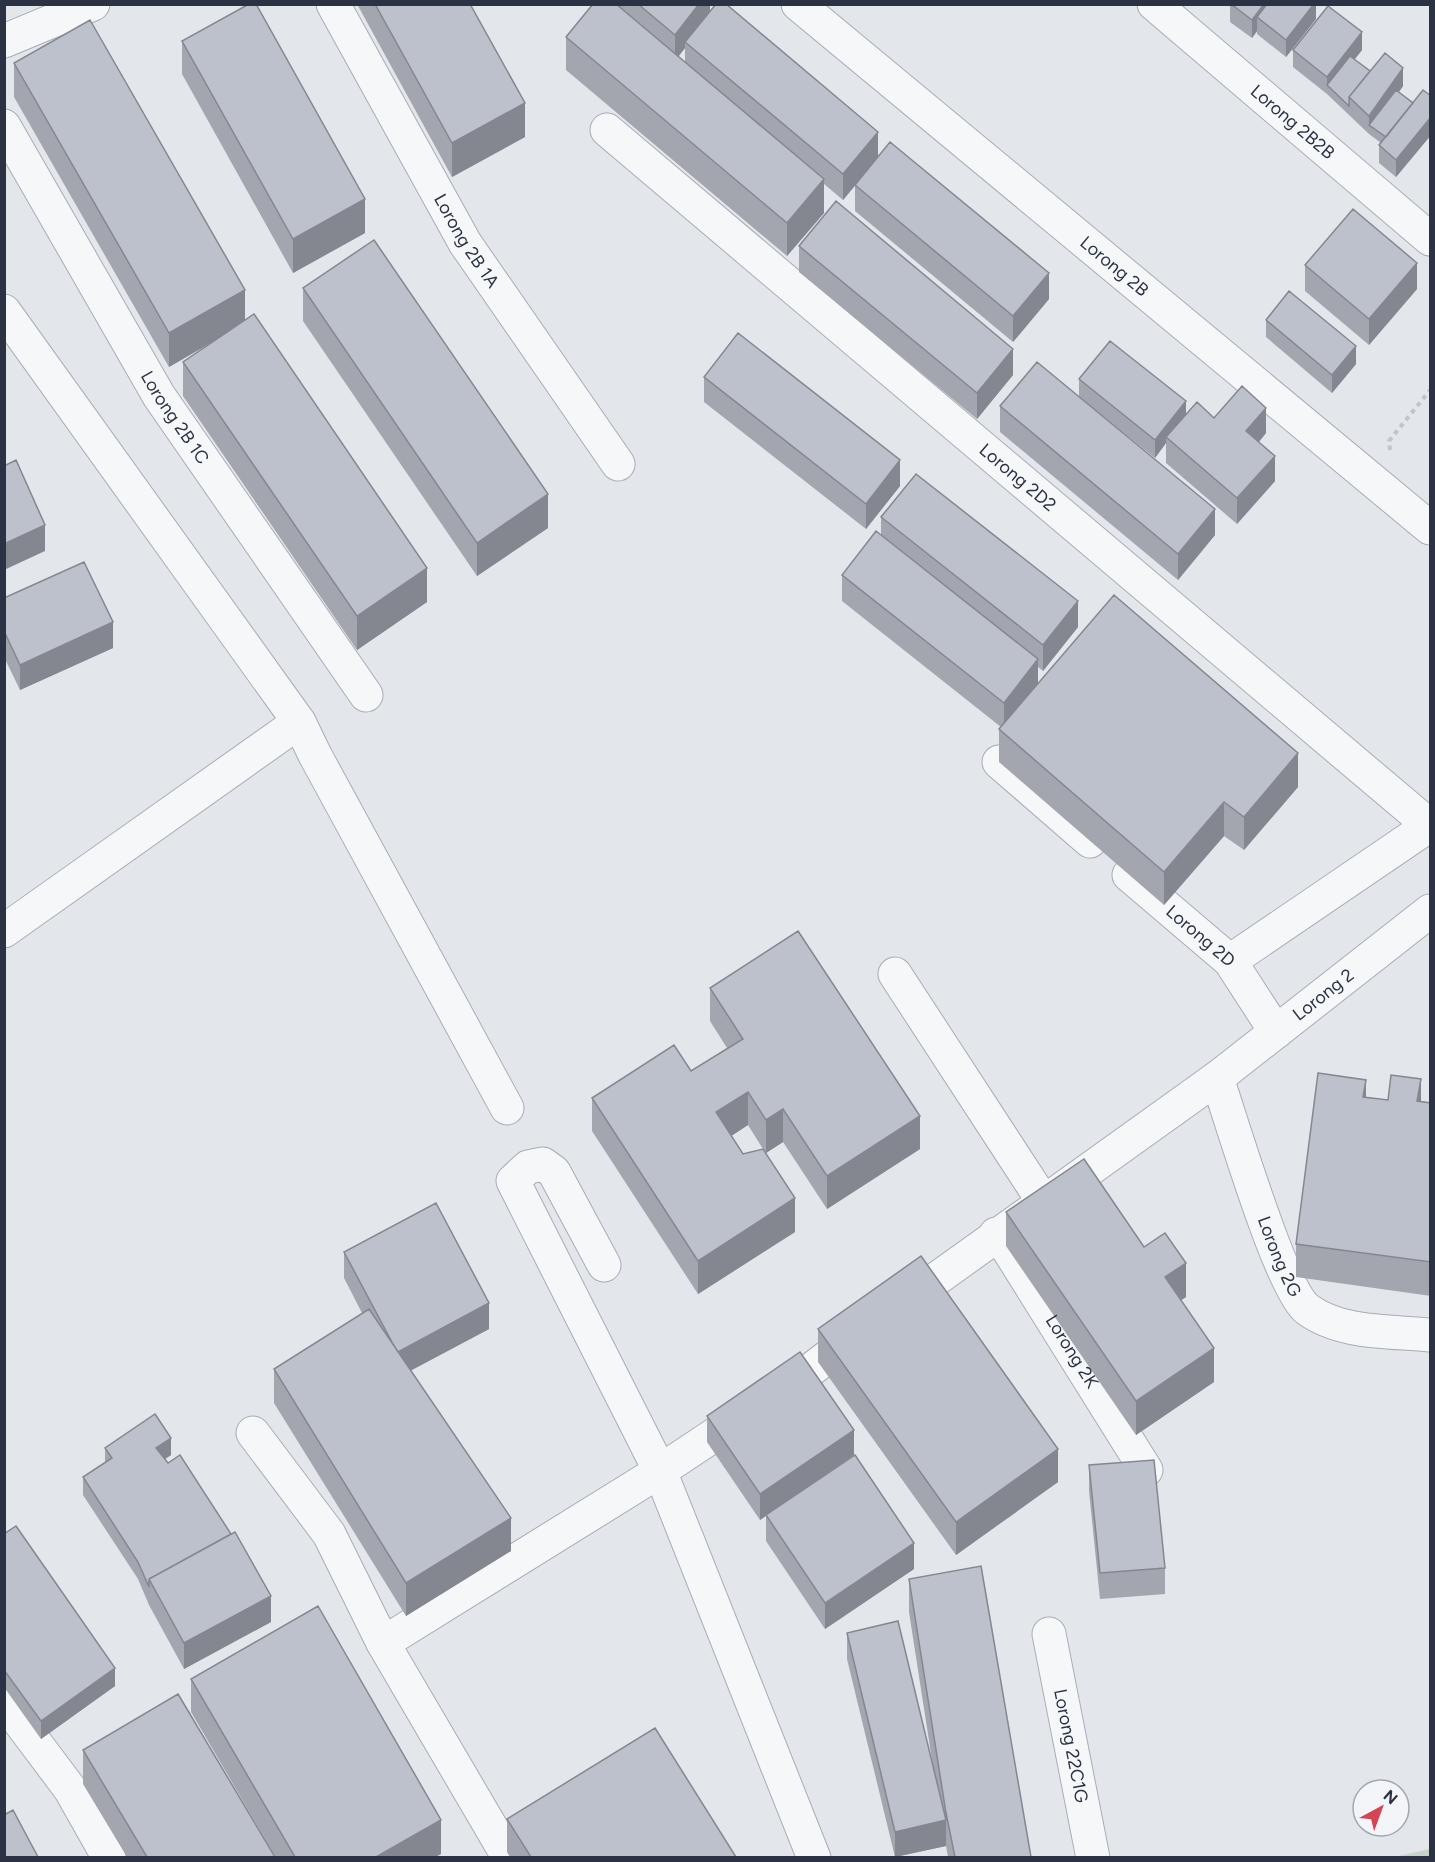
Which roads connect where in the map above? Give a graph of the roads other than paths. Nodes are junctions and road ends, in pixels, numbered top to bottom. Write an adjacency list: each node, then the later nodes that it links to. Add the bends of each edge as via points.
1 (93, 4): 5 (street)
2 (333, 4): 10 (street, Lorong 2B 1A, via 465,243)
3 (798, 4): 11 (street, Lorong 2B)
4 (1154, 4): 8 (street, Lorong 2B2B)
5 (4, 41)
6 (4, 126): 12 (street, Lorong 2B 1C, via 159,396)
7 (607, 130): 15 (street, Lorong 2D2)
8 (1431, 239)
9 (4, 311): 13 (street)
10 (618, 464)
11 (1431, 528)
12 (366, 695)
13 (299, 722): 17 (street); 22 (street)
14 (999, 762): 18 (street, Lorong 2D)
15 (1430, 825): 18 (street)
16 (1431, 911): 20 (street, Lorong 2)
17 (4, 931)
18 (1230, 961): 20 (street, Lorong 2D)
19 (895, 974): 23 (street)
20 (1276, 1032): 21 (street, Lorong 2)
21 (1217, 1078): 23 (street, Lorong 2); 26 (street, Lorong 2G, via 1285,1275 1305,1308 1339,1326)
22 (507, 1108)
23 (1043, 1201): 24 (street, Lorong 2)
24 (996, 1234): 28 (street, Lorong 2K); 29 (street, Lorong 2, via 800,1378)
25 (604, 1265): 29 (street, via 554,1172 543,1164 528,1167 513,1181)
26 (1431, 1335)
27 (253, 1433): 31 (street, via 329,1534)
28 (1146, 1470)
29 (660, 1471): 31 (street, Lorong 2); 35 (street)
30 (1049, 1634): 36 (street, Lorong 22C1G)
31 (383, 1643): 34 (street)
32 (4, 1701): 33 (street, via 70,1789)
33 (109, 1857)
34 (509, 1857)
35 (814, 1857)
36 (1093, 1857)

